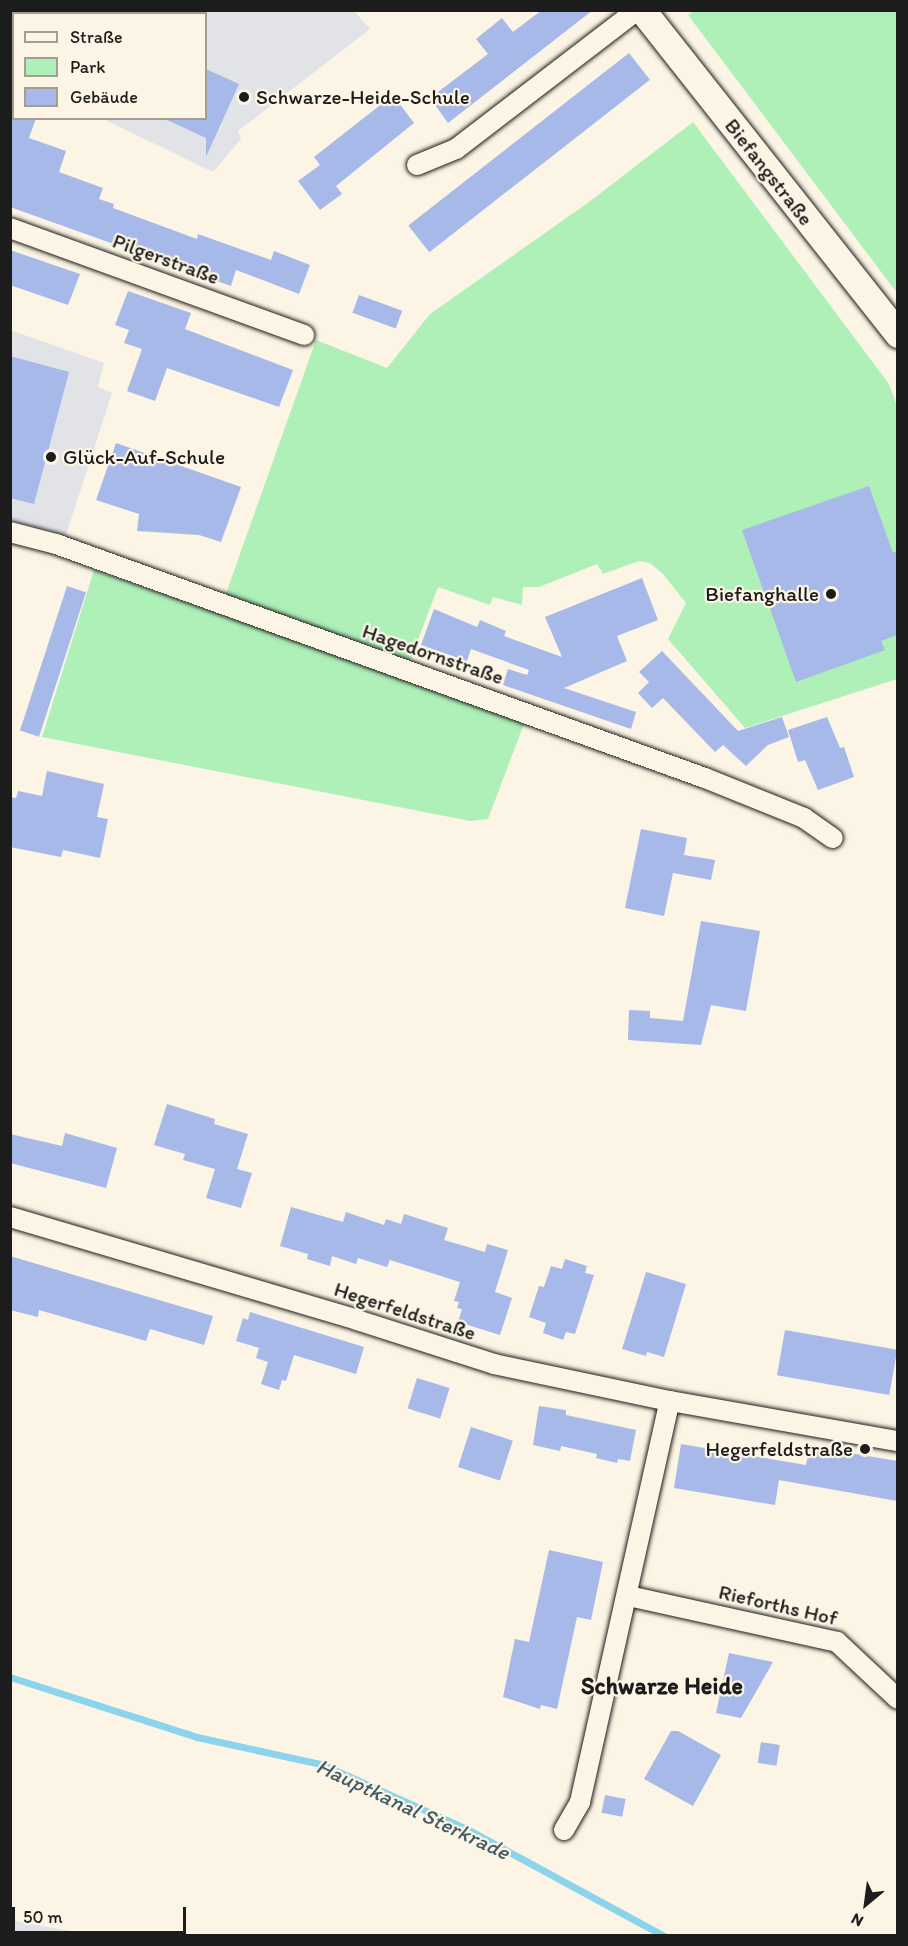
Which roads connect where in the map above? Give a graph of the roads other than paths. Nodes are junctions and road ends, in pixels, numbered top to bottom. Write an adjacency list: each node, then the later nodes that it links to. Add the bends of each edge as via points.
1 (637, 10): 3 (street, via 456,149)
2 (642, 10): 5 (main road, Biefangstraße)
3 (417, 165)
4 (10, 228): 6 (street, Pilgerstraße)
5 (897, 334)
6 (304, 335)
7 (10, 532): 8 (street, Hagedornstraße, via 56,544 705,778 804,818)
8 (833, 838)
9 (10, 1217): 10 (street, Hegerfeldstraße, via 494,1364)
10 (670, 1401): 11 (street, Hegerfeldstraße); 12 (street)
11 (897, 1441)
12 (628, 1596): 13 (street, Rieforths Hof, via 837,1642); 14 (street, via 579,1802)
13 (897, 1699)
14 (564, 1830)

